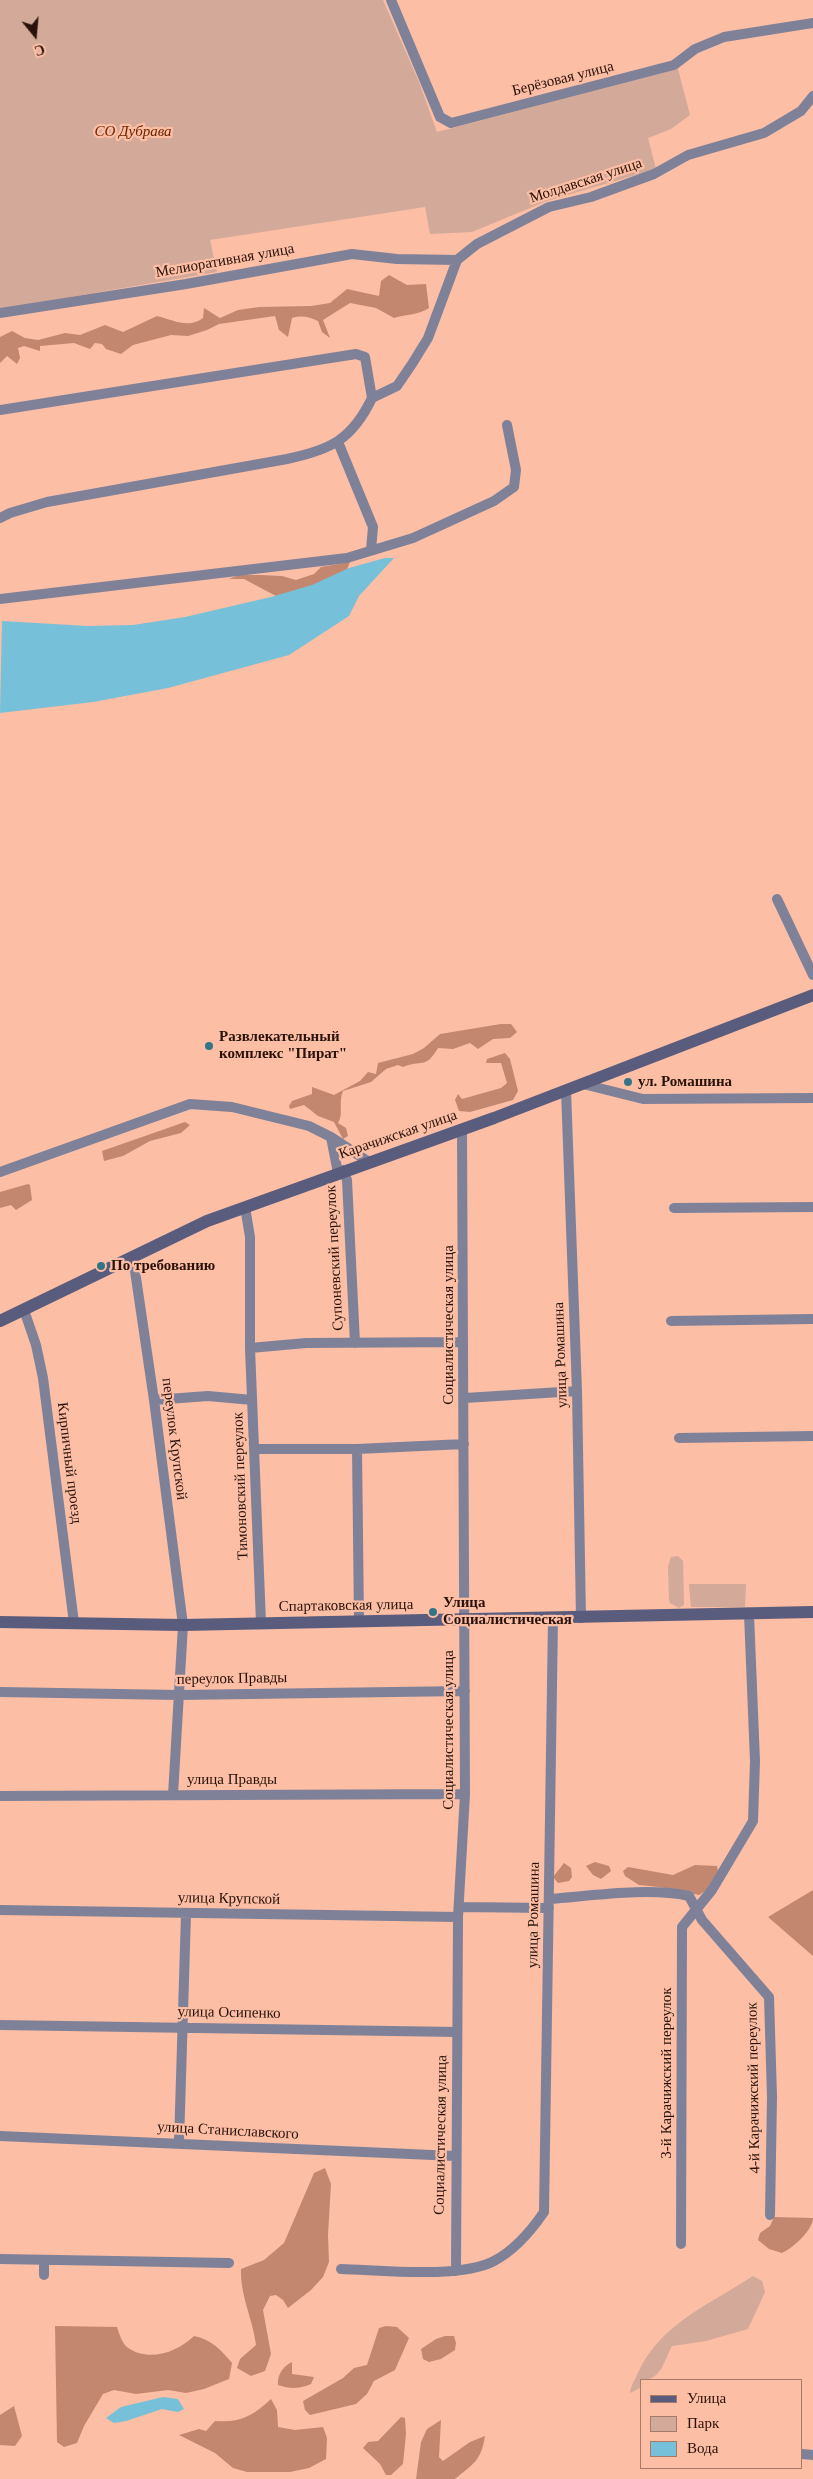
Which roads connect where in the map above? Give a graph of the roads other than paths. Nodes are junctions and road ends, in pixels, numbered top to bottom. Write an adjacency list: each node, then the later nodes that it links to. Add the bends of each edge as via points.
1 (391, 0): 2 (street, Берёзовая улица, via 440,117 451,123 674,65 695,49 724,37)
2 (813, 24)
3 (813, 96): 4 (street, Молдавская улица, via 801,111 764,133 688,155 654,174 591,197 549,207 477,244)
4 (457, 260): 5 (street, Мелиоративная улица, via 352,254); 6 (street, via 428,338 412,364 397,386)
5 (0, 313)
6 (372, 398): 7 (street, via 365,357 356,354); 9 (street, via 364,415)
7 (0, 410)
8 (507, 425): 11 (street, via 516,470 514,487 494,501 413,538)
9 (338, 442): 10 (street, via 316,453 47,502); 11 (street, via 373,527)
10 (0, 518)
11 (371, 550): 12 (street, via 347,558 301,565)
12 (0, 599)
13 (777, 899): 14 (street)
14 (813, 975)
15 (813, 995): 16 (main road, Карачижская улица)
16 (583, 1084): 17 (main road, Карачижская улица); 18 (street, via 643,1099)
17 (566, 1090): 19 (main road, Карачижская улица); 35 (street, улица Ромашина)
18 (813, 1098)
19 (462, 1129): 21 (main road, Карачижская улица); 32 (street, Социалистическая улица)
20 (331, 1137): 21 (street); 22 (street, via 309,1126 232,1107 190,1104); 23 (street, Супоневский переулок)
21 (369, 1162): 23 (main road, Карачижская улица)
22 (0, 1172)
23 (341, 1172): 24 (main road, Карачижская улица); 33 (street, Супоневский переулок, via 346,1180)
24 (245, 1207): 27 (main road, Карачижская улица); 34 (street, Тимоновский переулок, via 250,1237)
25 (813, 1207): 26 (street)
26 (674, 1208)
27 (129, 1258): 28 (main road, Карачижская улица); 37 (street, переулок Крупской, via 135,1271)
28 (24, 1310): 30 (main road, Карачижская улица); 51 (street, Кирпичный проезд, via 43,1378)
29 (813, 1319): 31 (street)
30 (0, 1321)
31 (671, 1321)
32 (464, 1342): 33 (street); 36 (street, Социалистическая улица)
33 (355, 1343): 34 (street)
34 (250, 1348): 38 (street, Тимоновский переулок)
35 (577, 1391): 36 (street); 46 (street, улица Ромашина)
36 (465, 1398): 41 (street, Социалистическая улица)
37 (154, 1400): 38 (street, via 208,1396); 53 (street, переулок Крупской)
38 (252, 1400): 42 (street, Тимоновский переулок)
39 (813, 1436): 40 (street)
40 (679, 1438)
41 (464, 1444): 43 (street); 48 (street, Социалистическая улица)
42 (256, 1449): 43 (street); 52 (street, Тимоновский переулок)
43 (357, 1449): 49 (street)
44 (813, 1612): 45 (main road, Спартаковская улица)
45 (749, 1614): 46 (main road, Спартаковская улица); 61 (street, via 755,1761 753,1821 712,1890)
46 (581, 1618): 47 (main road, Спартаковская улица)
47 (553, 1619): 48 (main road, Спартаковская улица); 60 (street, улица Ромашина)
48 (465, 1620): 49 (main road, Спартаковская улица); 54 (street, Социалистическая улица)
49 (359, 1621): 52 (main road, Спартаковская улица)
50 (0, 1622): 51 (main road, Спартаковская улица)
51 (74, 1623): 53 (main road, Спартаковская улица)
52 (261, 1623): 53 (main road, Спартаковская улица)
53 (183, 1625): 56 (street, переулок Крупской)
54 (465, 1691): 56 (street, переулок Правды); 57 (street, Социалистическая улица)
55 (0, 1692): 56 (street, переулок Правды)
56 (178, 1695): 58 (street, переулок Крупской)
57 (465, 1794): 58 (street, улица Правды); 63 (street, Социалистическая улица)
58 (173, 1795): 59 (street, улица Правды)
59 (0, 1796)
60 (549, 1903): 61 (street, улица Крупской, via 616,1894 676,1893 689,1896); 63 (street, улица Крупской); 77 (street, улица Ромашина, via 544,2212 510,2250 493,2262)
61 (697, 1908): 71 (street, 4-й Карачижский переулок, via 702,1920 769,1997 772,2097); 72 (street, 3-й Карачижский переулок, via 682,1927)
62 (0, 1910): 64 (street, улица Крупской)
63 (459, 1912): 64 (street, улица Крупской); 67 (street, Социалистическая улица)
64 (186, 1914): 66 (street)
65 (0, 2025): 66 (street, улица Осипенко)
66 (182, 2028): 67 (street, улица Осипенко); 69 (street)
67 (458, 2032): 70 (street, Социалистическая улица)
68 (0, 2136): 69 (street, улица Станиславского)
69 (179, 2143): 70 (street, улица Станиславского)
70 (455, 2156): 77 (street, Социалистическая улица)
71 (770, 2215)
72 (682, 2244)
73 (0, 2259): 74 (street)
74 (44, 2260): 75 (street); 78 (street)
75 (229, 2263)
76 (341, 2269): 77 (street)
77 (456, 2271)
78 (44, 2276)

